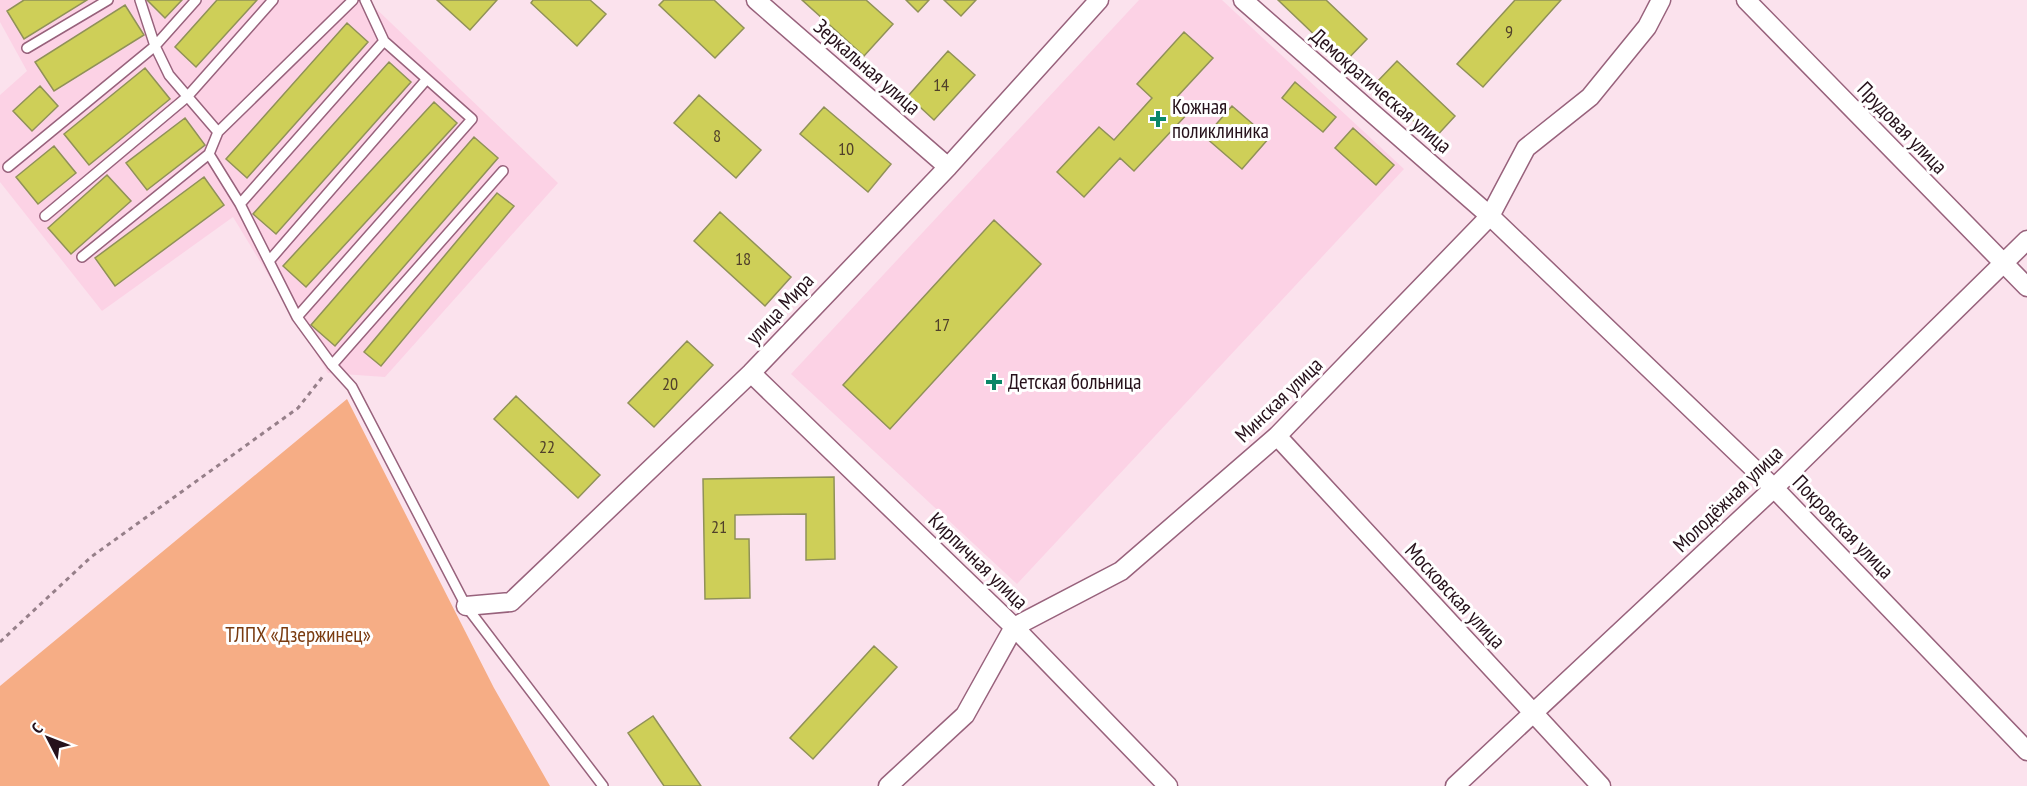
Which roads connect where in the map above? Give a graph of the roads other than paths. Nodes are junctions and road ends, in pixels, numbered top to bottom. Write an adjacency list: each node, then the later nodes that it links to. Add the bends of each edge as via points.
1 (108, 0): 14 (lane)
2 (140, 0): 13 (lane)
3 (196, 0): 13 (lane)
4 (273, 0): 16 (lane)
5 (353, 0): 17 (lane)
6 (365, 0): 12 (lane)
7 (756, 0): 20 (street, Зеркальная улица)
8 (1099, 0): 20 (street, улица Мира)
9 (1243, 0): 24 (street, Демократическая улица)
10 (1661, 0): 24 (street, Минская улица, via 1647,27 1590,97 1526,148)
11 (1746, 0): 28 (street, Прудовая улица)
12 (384, 41): 15 (lane); 22 (lane)
13 (155, 46): 16 (lane, via 169,75); 19 (lane)
14 (27, 48)
15 (426, 80): 27 (lane); 30 (lane, via 472,119)
16 (187, 97): 17 (lane); 23 (lane)
17 (218, 132): 18 (lane)
18 (209, 154): 22 (lane); 26 (lane)
19 (8, 167)
20 (948, 167): 32 (street, улица Мира)
21 (503, 171): 31 (lane)
22 (240, 204): 27 (lane)
23 (45, 216)
24 (1490, 216): 33 (street, Минская улица); 34 (street, Покровская улица)
25 (2027, 240): 28 (street, Молодёжная улица)
26 (82, 256)
27 (269, 261): 30 (lane)
28 (2002, 262): 29 (street, Прудовая улица); 34 (street, Молодёжная улица)
29 (2027, 287)
30 (297, 317): 31 (lane)
31 (332, 365): 35 (lane, via 352,387)
32 (751, 373): 35 (street, улица Мира, via 511,602); 36 (street, Кирпичная улица)
33 (1277, 436): 36 (street, Минская улица, via 1121,572); 37 (street, Московская улица)
34 (1774, 488): 37 (street, Молодёжная улица); 38 (street, Покровская улица)
35 (466, 606): 39 (lane)
36 (1014, 627): 40 (street, via 965,715); 41 (street, Кирпичная улица)
37 (1533, 715): 42 (street, Молодёжная улица); 43 (street, Московская улица)
38 (2027, 751)
39 (603, 786)
40 (888, 786)
41 (1168, 786)
42 (1455, 786)
43 (1600, 786)

